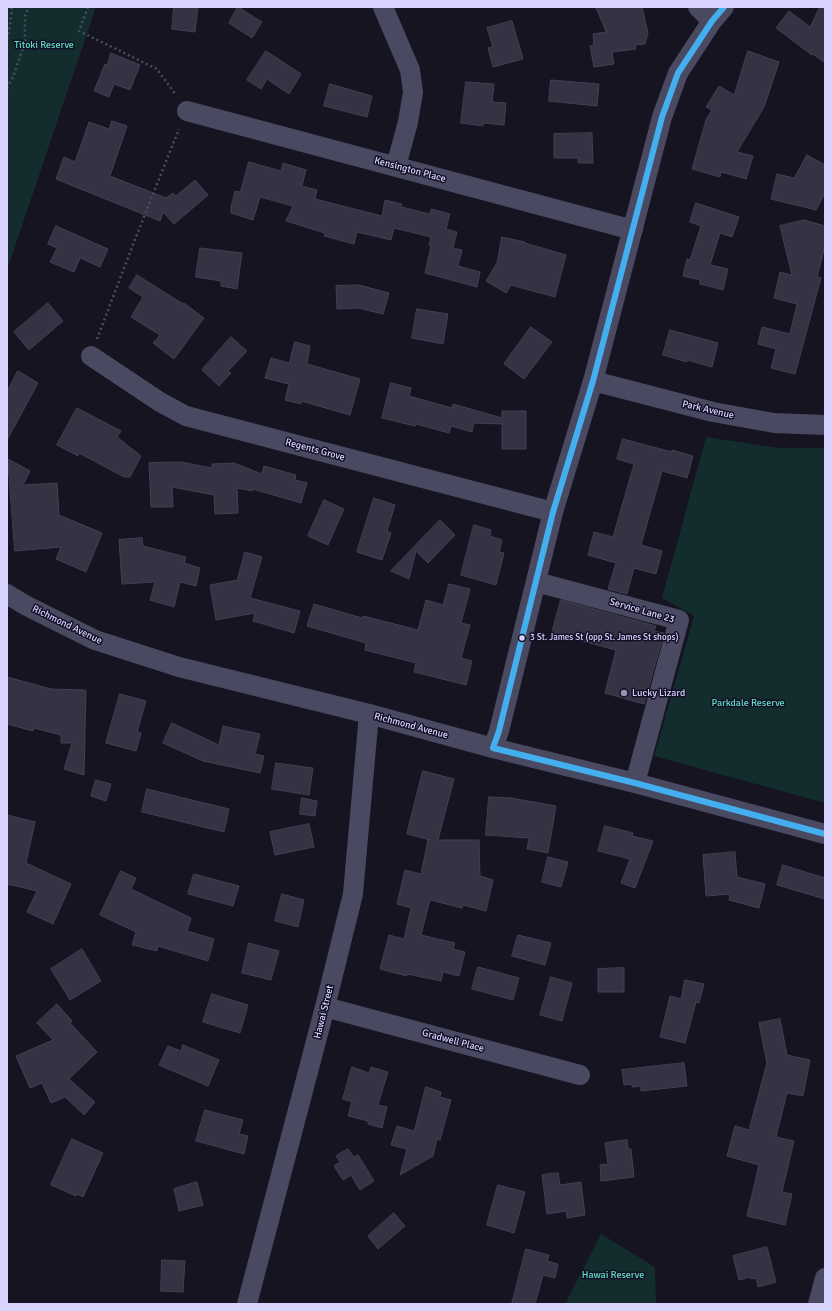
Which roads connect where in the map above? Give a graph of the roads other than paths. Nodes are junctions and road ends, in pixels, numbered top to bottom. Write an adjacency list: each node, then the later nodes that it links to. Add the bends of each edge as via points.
1 (383, 7): 5 (street, via 410,70 412,92 408,122)
2 (698, 7): 3 (street)
3 (718, 14): 6 (street, via 678,73 662,118)
4 (187, 111): 5 (street, Kensington Place)
5 (396, 166): 6 (street, Kensington Place)
6 (632, 230): 8 (street)
7 (91, 356): 10 (street, Regents Grove, via 160,402 186,416)
8 (593, 381): 9 (street, Park Avenue, via 713,412 774,423); 10 (street)
9 (825, 425)
10 (553, 512): 11 (street)
11 (536, 582): 14 (street); 15 (street, Service Lane 23, via 679,620)
12 (7, 594): 13 (street, Richmond Avenue, via 95,640 179,667)
13 (369, 714): 14 (street, Richmond Avenue); 17 (street, Hawai Street, via 353,894)
14 (493, 748): 15 (street, Richmond Avenue)
15 (634, 784): 16 (street, Richmond Avenue)
16 (825, 834)
17 (325, 1007): 18 (street, Gradwell Place); 20 (street, Hawai Street)
18 (580, 1075)
19 (825, 1278): 21 (street)
20 (247, 1304)
21 (818, 1304)

